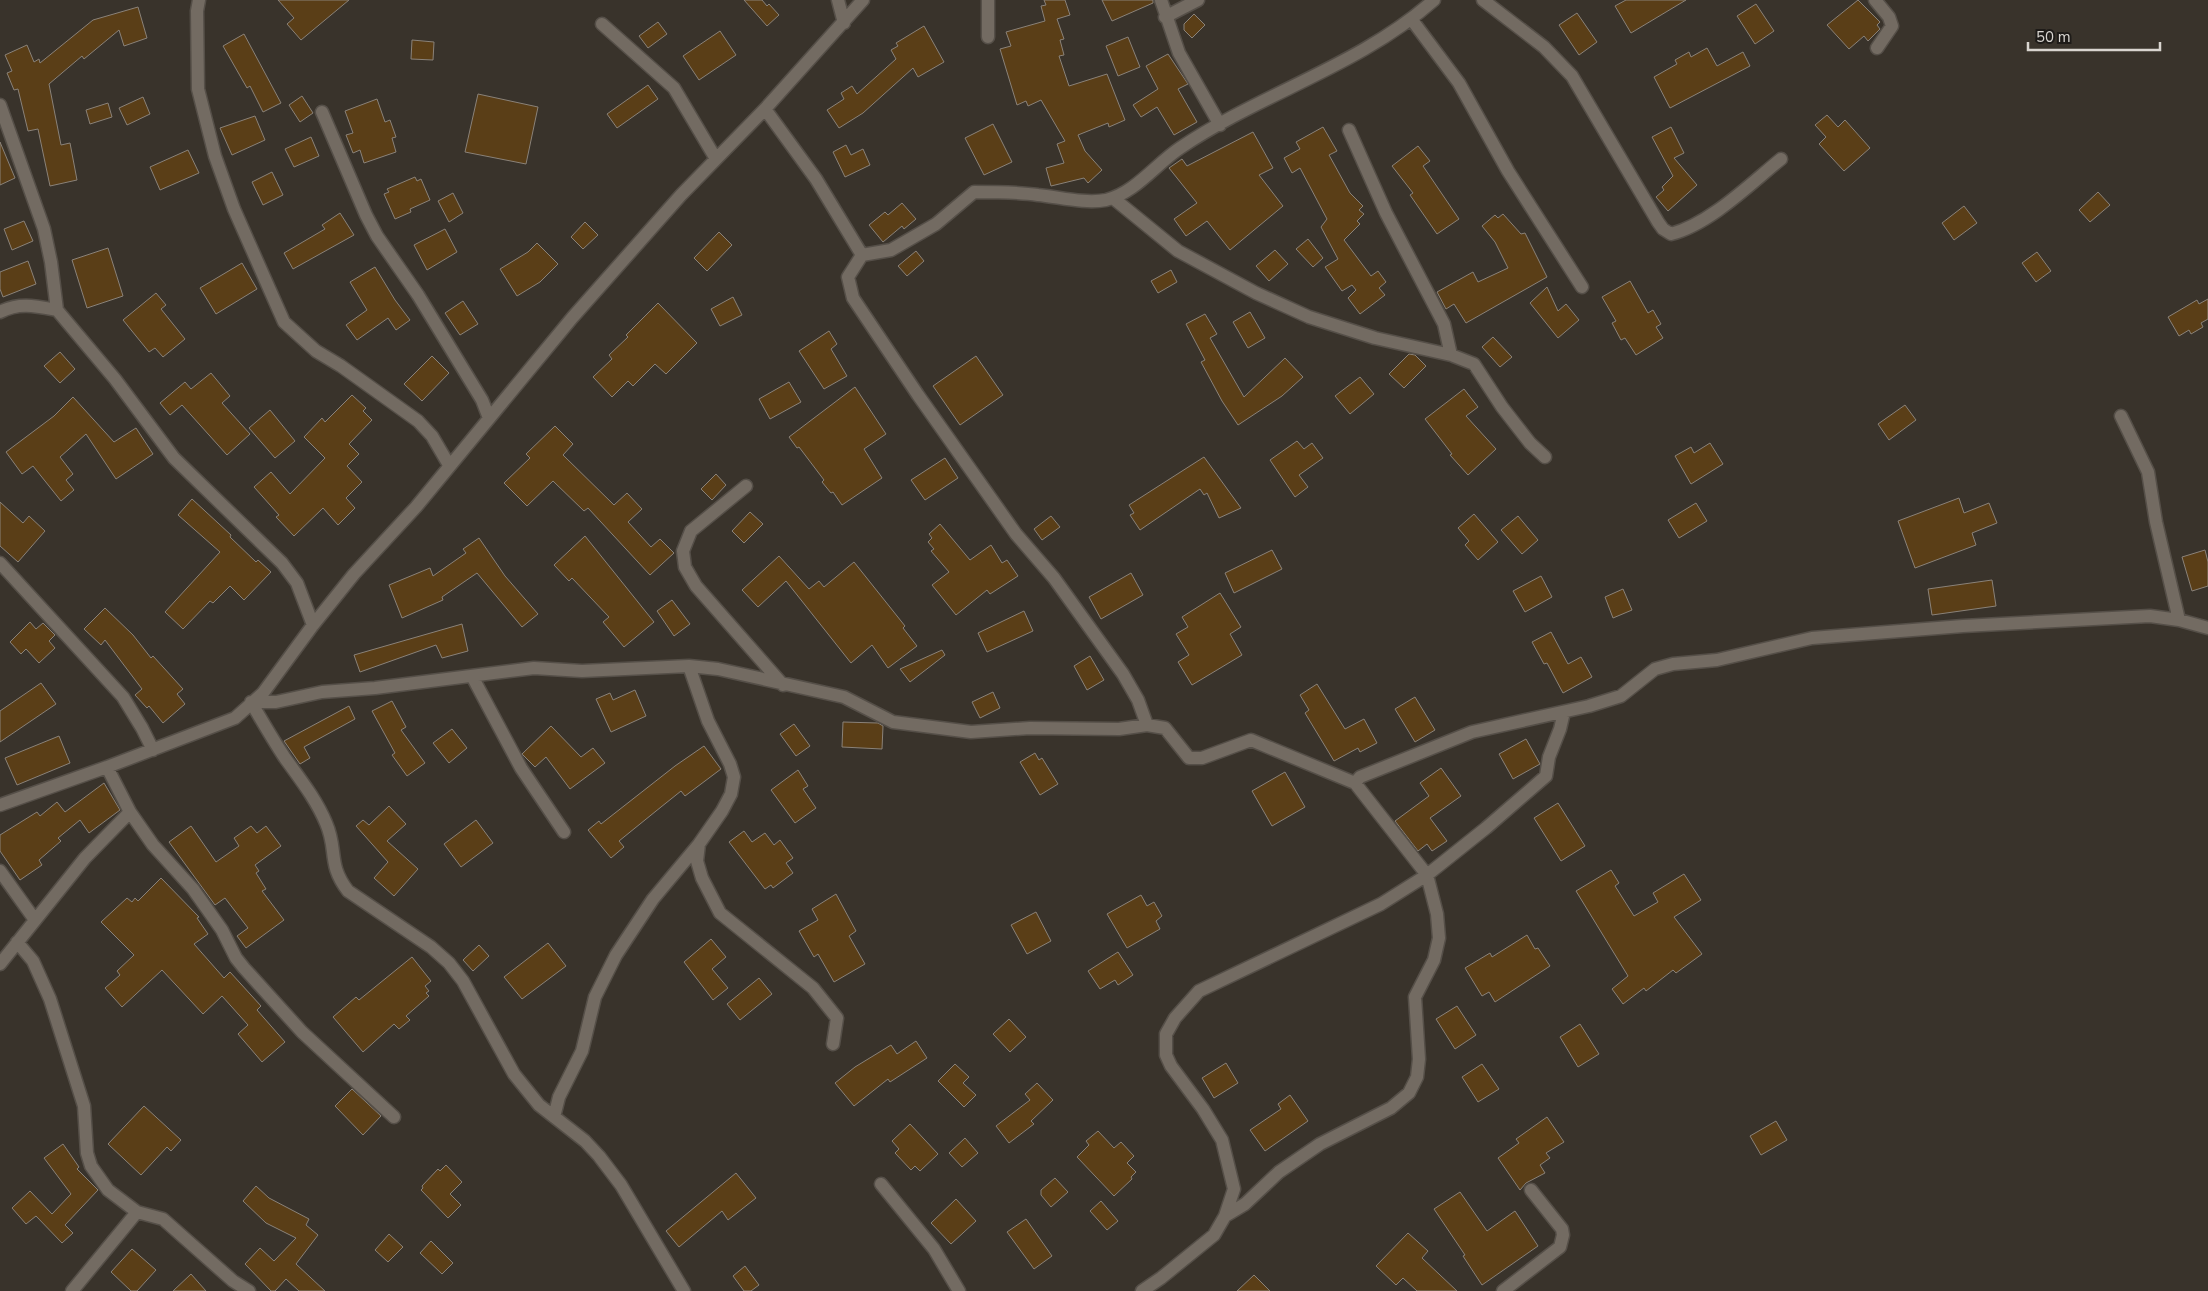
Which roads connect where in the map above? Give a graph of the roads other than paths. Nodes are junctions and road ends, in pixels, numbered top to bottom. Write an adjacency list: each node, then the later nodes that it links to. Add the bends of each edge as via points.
1 (199, 0): 32 (street, via 198,89 215,156 234,209 284,322 316,351 418,421 432,436)
2 (838, 0): 12 (street)
3 (863, 0): 12 (street)
4 (988, 0): 14 (street)
5 (1161, 0): 10 (street)
6 (1198, 0): 10 (street)
7 (1434, 0): 11 (street)
8 (1483, 0): 22 (street, via 1544,47 1572,76 1658,222 1671,234 1686,230 1713,212)
9 (1875, 0): 15 (street, via 1892,26)
10 (1165, 17): 19 (street, via 1179,52)
11 (1412, 20): 19 (street, via 1309,80); 25 (street, via 1459,83 1508,171)
12 (844, 23): 17 (street)
13 (602, 24): 21 (street, via 674,88)
14 (988, 36)
15 (1877, 48)
16 (0, 105): 26 (street, via 44,229)
17 (765, 108): 21 (street); 24 (street, via 816,179)
18 (322, 112): 30 (street, via 377,236 418,294 482,400)
19 (1220, 125): 23 (street, via 1179,148)
20 (1349, 130): 28 (street, via 1386,212 1444,324)
21 (716, 159): 30 (street, via 572,318)
22 (1781, 159)
23 (1113, 198): 24 (street, via 1073,199 974,192 936,224 891,250); 28 (street, via 1178,251 1256,293 1337,326)
24 (862, 255): 43 (street, via 848,277 853,298 1016,534 1054,578 1123,674 1138,700)
25 (1582, 287)
26 (57, 310): 27 (street, via 23,305); 36 (street, via 115,379 174,458 282,563 297,583)
27 (0, 312)
28 (1450, 355): 31 (street, via 1474,364 1502,407)
29 (2121, 416): 35 (street, via 2148,472)
30 (489, 418): 32 (street)
31 (1545, 457)
32 (449, 465): 36 (street)
33 (746, 486): 40 (street, via 691,531 683,551 685,568 696,586)
34 (0, 563): 44 (street, via 122,697)
35 (2179, 620): 37 (street); 42 (street, via 2150,616 1812,638 1717,660 1655,669 1621,696)
36 (312, 625): 41 (street, via 263,693)
37 (2208, 628)
38 (689, 666): 39 (street, via 582,671 534,668); 40 (street, via 718,669); 50 (street, via 708,721 734,777 722,811)
39 (472, 676): 41 (street, via 322,692 276,702); 49 (street, via 521,768)
40 (783, 685): 43 (street, via 844,697 893,722 971,732 1030,728 1119,729)
41 (251, 702): 44 (street, via 235,718); 58 (street, via 326,823 339,879 348,891 450,963 514,1074 539,1105)
42 (1564, 712): 46 (street, via 1472,732 1360,777); 52 (street, via 1546,776)
43 (1147, 725): 46 (street, via 1165,728 1189,758 1202,758 1251,740)
44 (152, 750): 45 (street)
45 (107, 767): 47 (street); 48 (street)
46 (1355, 783): 52 (street)
47 (0, 805)
48 (130, 812): 53 (street, via 84,858); 57 (street, via 153,845 198,896 244,968 302,1032)
49 (564, 832)
50 (698, 844): 56 (street, via 697,861 720,913 813,988 837,1018); 58 (street, via 658,891 616,955 596,998 582,1052 559,1097)
51 (0, 871): 53 (street)
52 (1427, 875): 62 (street, via 1439,938 1434,960 1415,997 1419,1059 1409,1093 1391,1108 1312,1150 1279,1172 1245,1204); 62 (street, via 1381,904 1198,991 1175,1018 1166,1034 1166,1055 1222,1140 1234,1189)
53 (35, 920): 54 (street)
54 (17, 942): 55 (street); 61 (street, via 33,961 50,999 84,1106 91,1166 108,1190)
55 (0, 964)
56 (833, 1044)
57 (394, 1116)
58 (554, 1117): 65 (street, via 585,1141 621,1185)
59 (881, 1184): 66 (street, via 934,1249)
60 (1531, 1190): 68 (street, via 1562,1229 1560,1248)
61 (137, 1212): 63 (street); 64 (street, via 163,1219 233,1281)
62 (1225, 1216): 67 (street, via 1214,1235)
63 (72, 1291)
64 (249, 1291)
65 (684, 1291)
66 (960, 1291)
67 (1142, 1291)
68 (1503, 1291)

